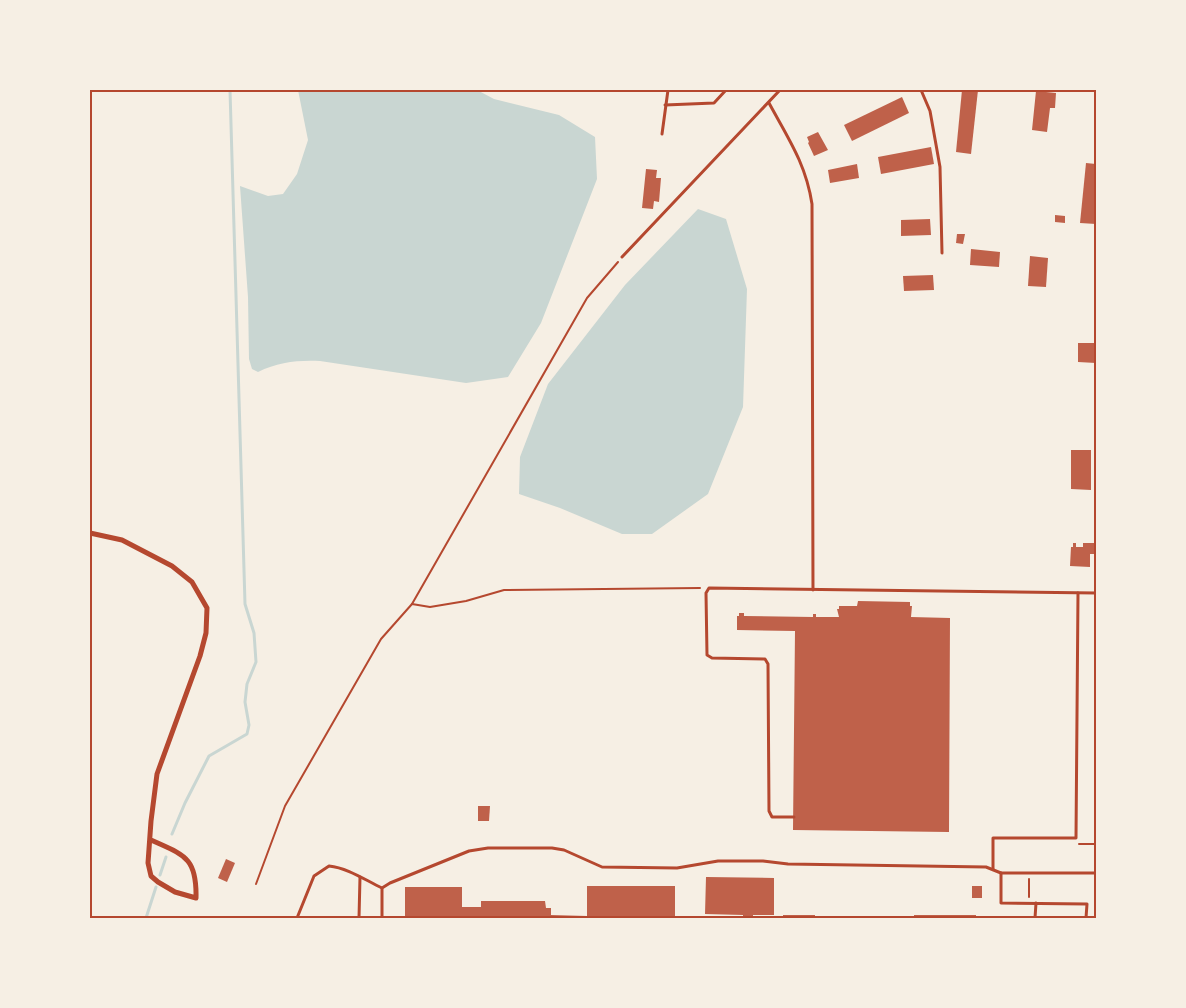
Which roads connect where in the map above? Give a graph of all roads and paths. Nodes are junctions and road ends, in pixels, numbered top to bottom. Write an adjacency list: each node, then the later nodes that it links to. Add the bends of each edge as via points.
1 (668, 90): 6 (lane)
2 (726, 90): 6 (lane, via 714,103)
3 (780, 90): 5 (lane)
4 (921, 90): 8 (lane, via 930,111 940,167)
5 (769, 103): 9 (lane); 12 (lane, via 801,161 812,204)
6 (665, 105): 7 (lane)
7 (662, 134)
8 (942, 253)
9 (622, 257): 15 (path, via 587,298)
10 (90, 533): 17 (street, via 122,540 172,566 192,582 207,608 206,633 200,656 158,774)
11 (709, 588): 12 (lane); 15 (path, via 504,590 430,608); 16 (lane, via 706,593 707,655 712,658 765,659 768,664 769,811 772,817)
12 (812, 590): 13 (lane)
13 (1078, 593): 14 (lane); 20 (lane, via 1076,838 993,838)
14 (1096, 593)
15 (412, 604): 25 (path, via 381,639 285,806)
16 (794, 817)
17 (151, 840): 17 (street, via 148,863 151,876 175,892 196,898 197,882 192,866 182,854)
18 (1078, 844): 19 (path)
19 (1096, 844)
20 (992, 869): 21 (lane); 26 (lane, via 788,864 763,860 718,860 676,868 602,867 564,850 488,848 469,851)
21 (1001, 872): 22 (lane); 27 (lane, via 1001,902)
22 (1096, 873)
23 (360, 876): 26 (lane); 29 (lane, via 337,867 322,869 314,876); 30 (lane)
24 (1030, 880): 27 (path)
25 (256, 884)
26 (382, 888): 31 (lane)
27 (1028, 903): 28 (lane)
28 (1036, 903): 32 (lane); 33 (lane, via 1086,904)
29 (297, 918)
30 (359, 918)
31 (382, 918)
32 (1035, 918)
33 (1086, 918)

